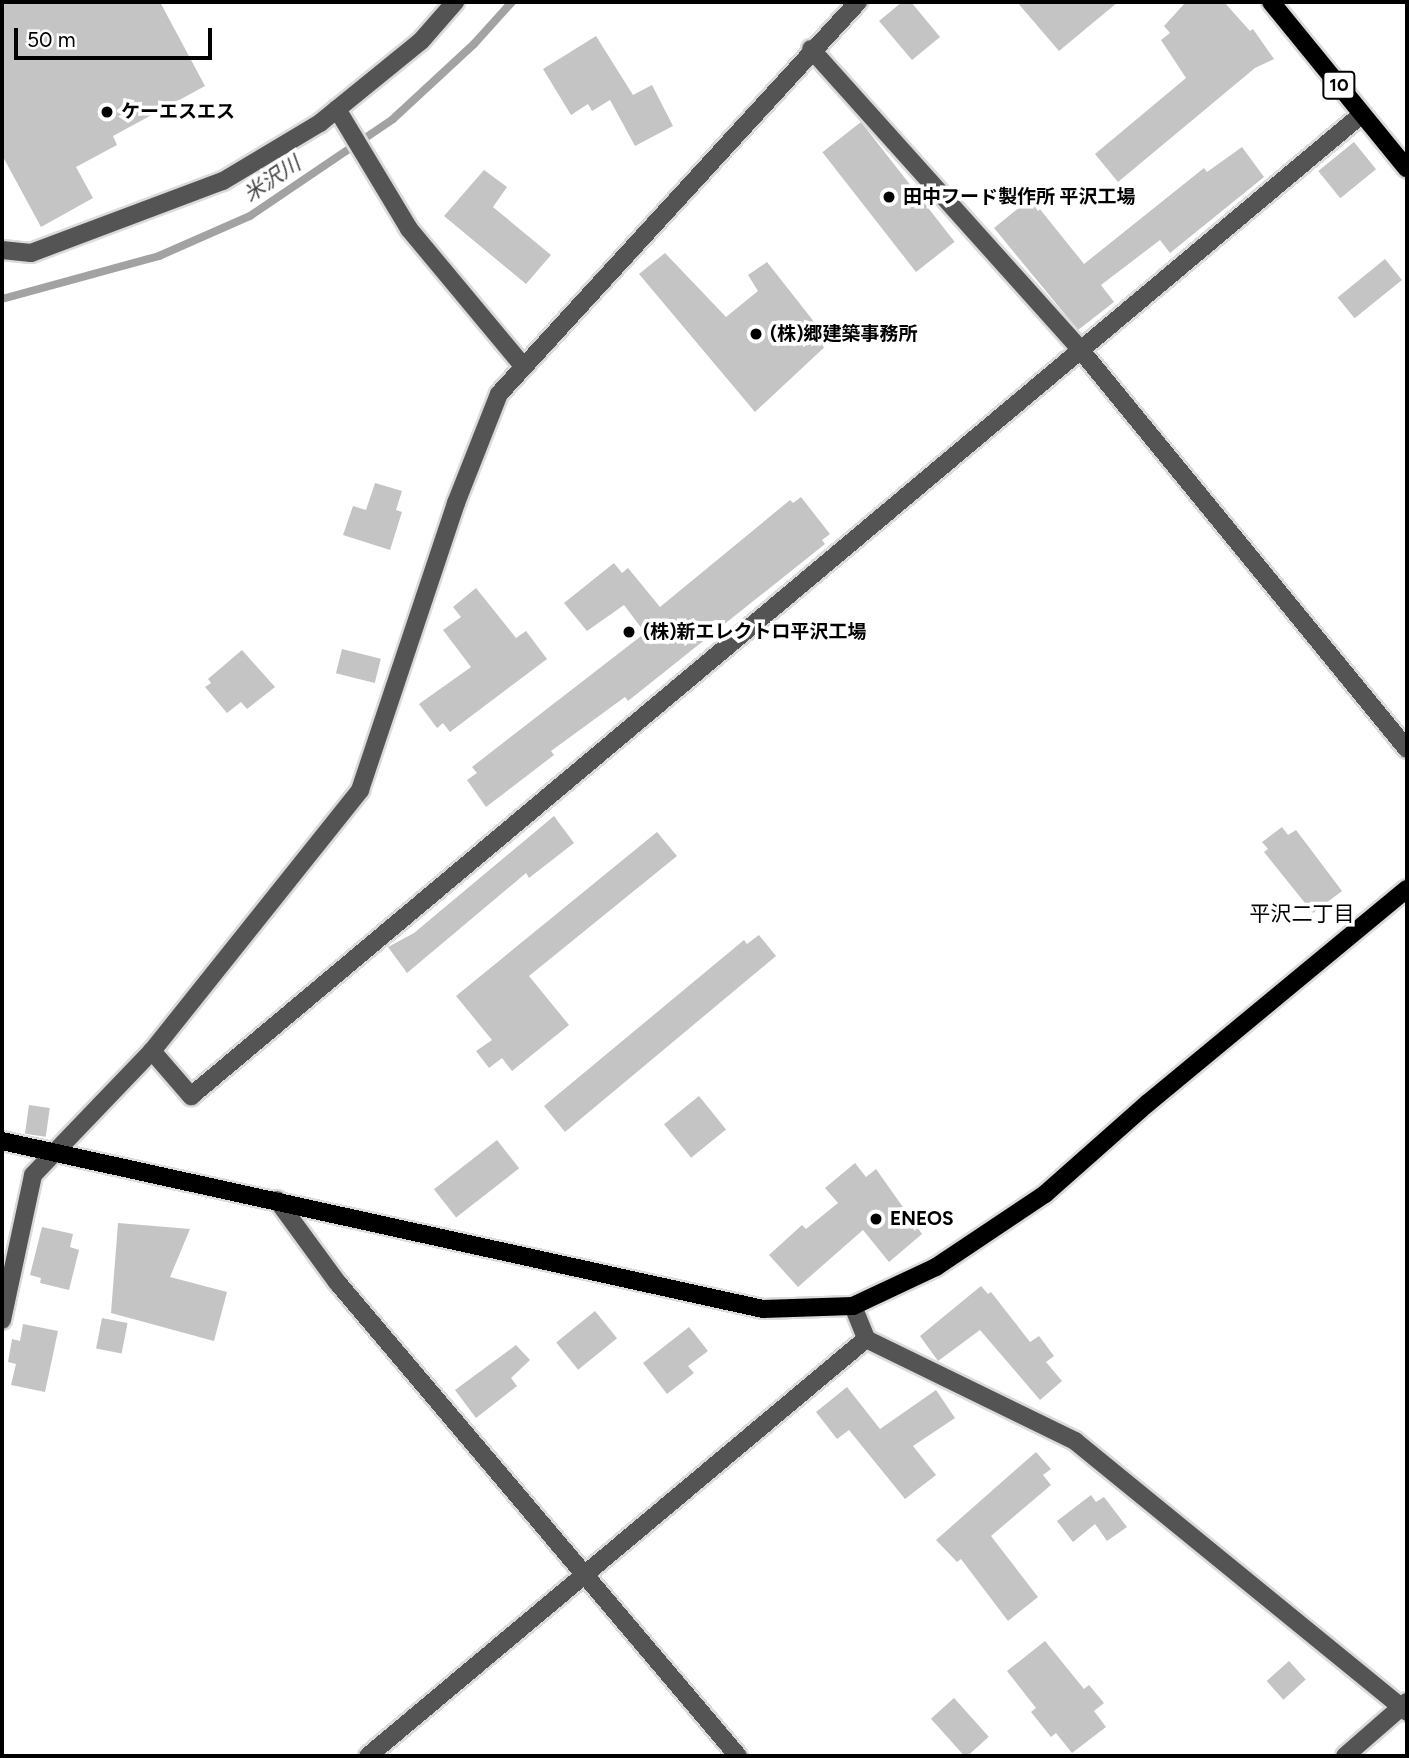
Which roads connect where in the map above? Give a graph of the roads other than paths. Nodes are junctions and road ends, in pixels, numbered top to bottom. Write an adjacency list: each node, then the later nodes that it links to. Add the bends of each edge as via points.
1 (455, 2): 5 (street, via 421,41)
2 (858, 2): 4 (street)
3 (1271, 2): 6 (main road, 10)
4 (811, 49): 9 (street); 10 (street)
5 (337, 109): 8 (street, via 223,181 31,253); 10 (street, via 409,229)
6 (1362, 114): 7 (main road, 10); 9 (street)
7 (1407, 169)
8 (2, 250)
9 (1079, 348): 11 (street); 13 (street, via 191,1096)
10 (523, 366): 13 (street, via 499,394 456,503 360,790)
11 (1407, 749)
12 (1407, 889): 17 (main road, via 1045,1194 936,1267)
13 (152, 1051): 15 (street)
14 (2, 1141): 15 (main road)
15 (55, 1153): 16 (main road); 18 (street, via 33,1175)
16 (277, 1200): 17 (main road, via 764,1309); 20 (street, via 337,1282)
17 (853, 1306): 19 (street)
18 (2, 1320)
19 (866, 1339): 20 (street); 21 (street, via 1074,1441)
20 (584, 1572): 22 (street); 23 (street)
21 (1405, 1708): 24 (street)
22 (368, 1756)
23 (738, 1756)
24 (1345, 1756)

